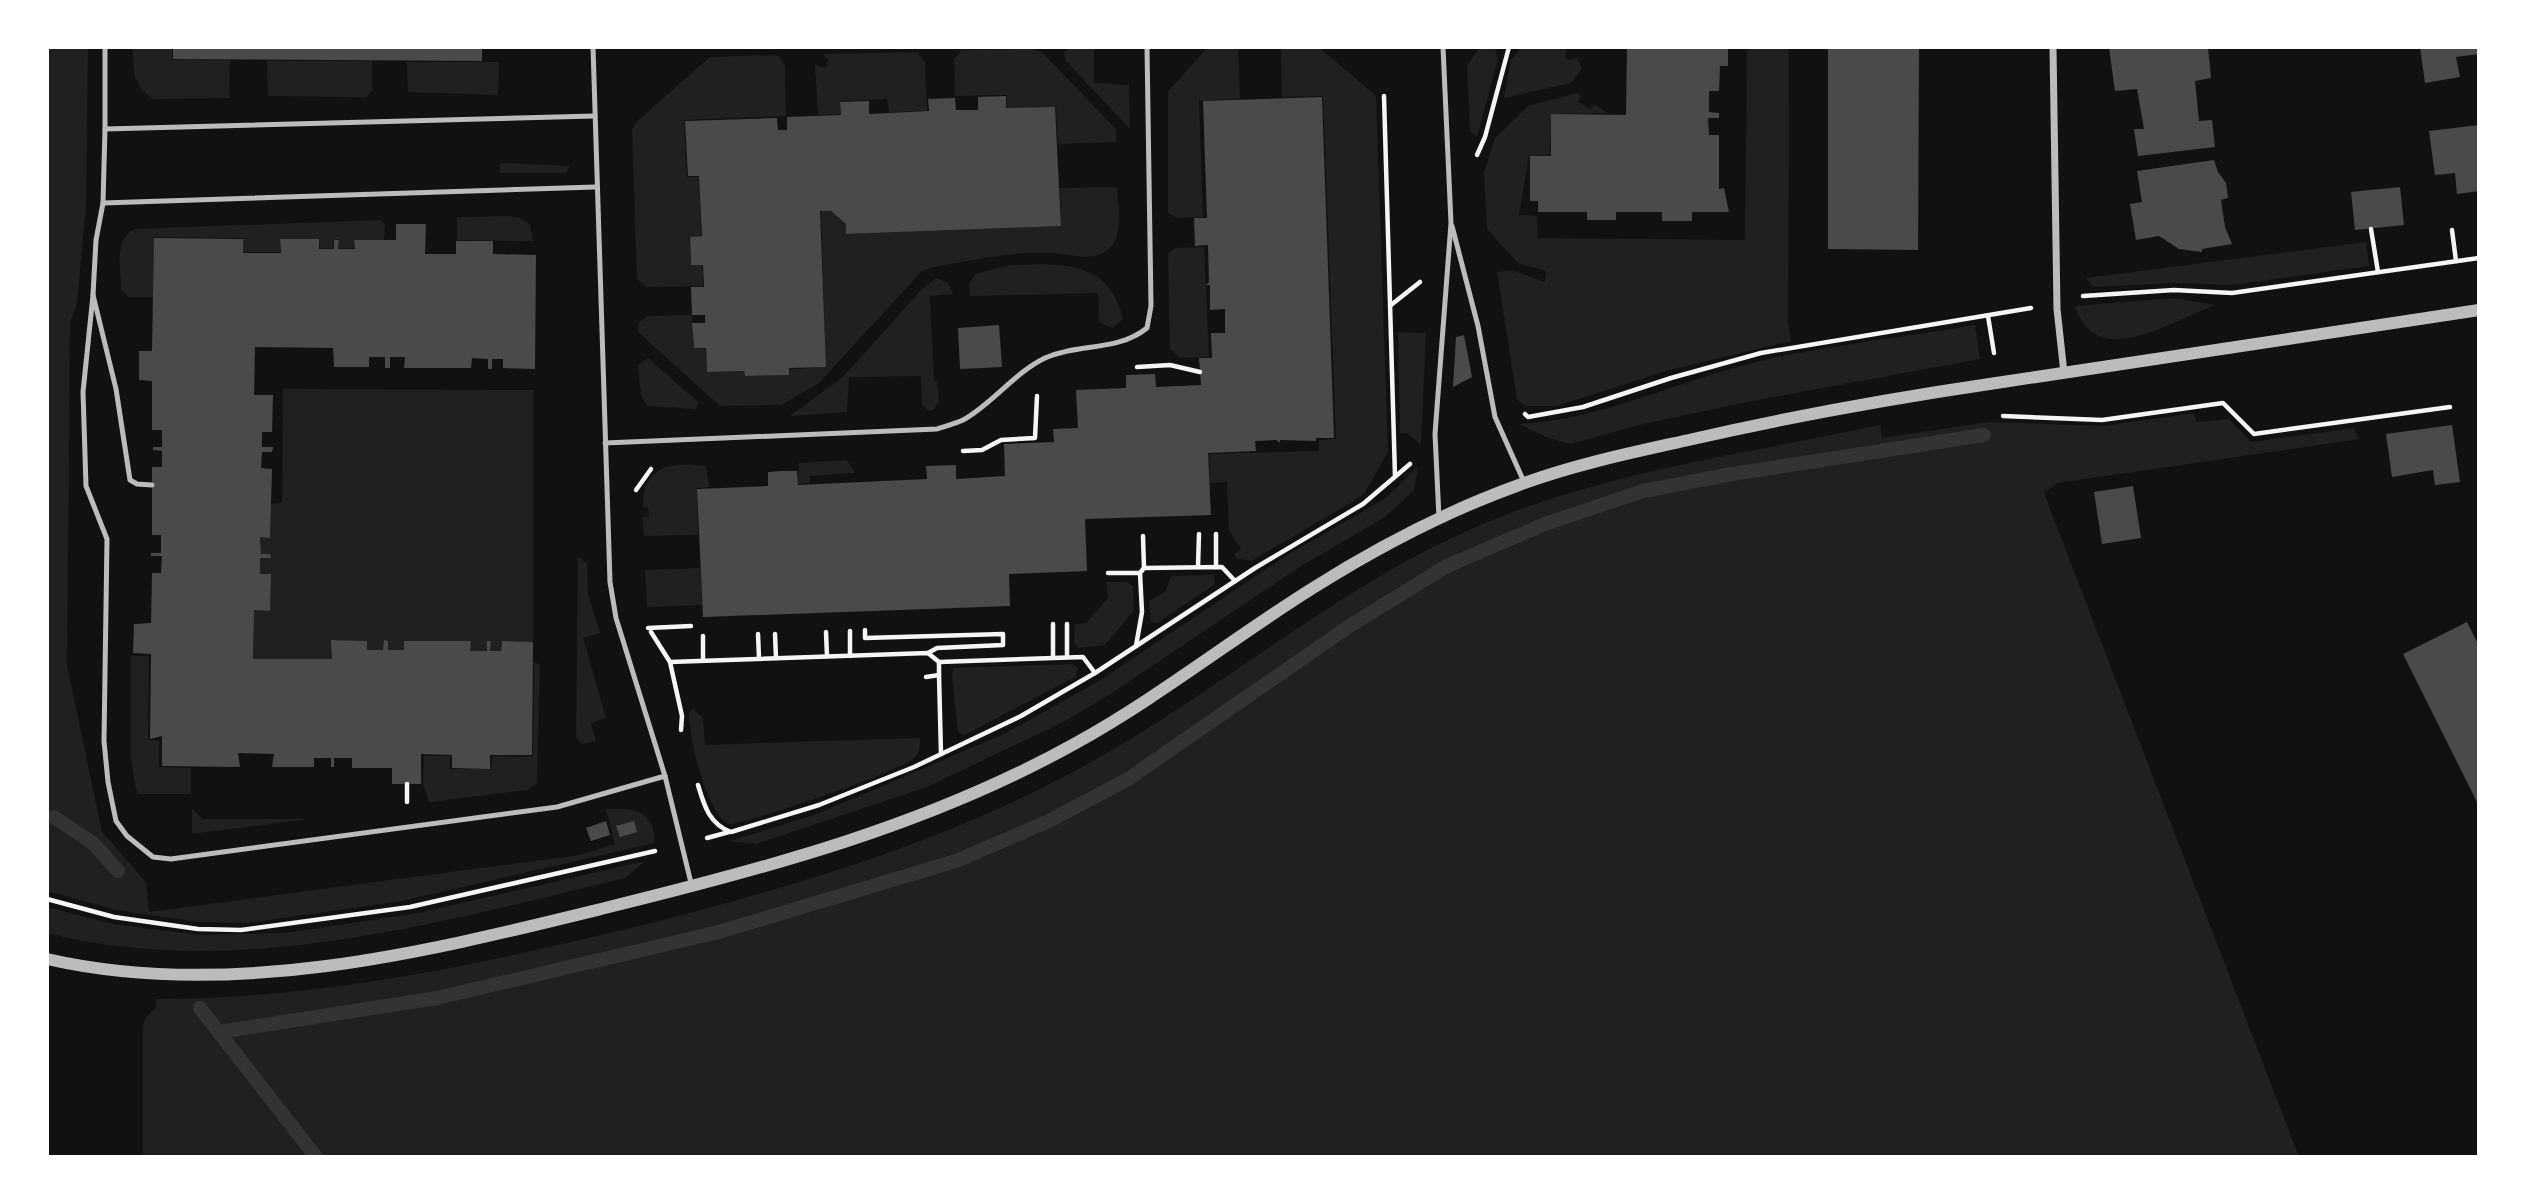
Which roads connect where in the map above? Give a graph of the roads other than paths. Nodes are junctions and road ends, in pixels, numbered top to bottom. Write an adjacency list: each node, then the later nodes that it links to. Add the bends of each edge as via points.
1 (105, 47): 7 (lane)
2 (593, 47): 6 (lane)
3 (1147, 47): 14 (lane, via 1151,306 1147,328 1132,340 1064,351 1042,360 964,419 937,429)
4 (1443, 47): 10 (lane)
5 (2053, 47): 13 (street, via 2057,309)
6 (594, 116): 7 (lane); 8 (lane)
7 (105, 129): 9 (lane)
8 (595, 187): 9 (lane); 14 (lane)
9 (103, 202): 11 (lane)
10 (1451, 223): 15 (lane, via 1478,326 1495,417); 17 (lane, via 1436,450)
11 (93, 295): 16 (lane, via 116,389 130,480); 18 (lane, via 83,392 86,486 107,539 104,741 116,821 139,849 171,859 557,807)
12 (2479, 310): 13 (street)
13 (2064, 373): 15 (street, via 1731,430)
14 (605, 443): 18 (lane, via 610,582 616,618)
15 (1524, 483): 17 (street)
16 (152, 485)
17 (1439, 518): 19 (street, via 1312,588 1123,715 1027,769 884,829)
18 (665, 776): 19 (lane)
19 (692, 887): 20 (street, via 425,949 285,969 185,975 99,969)
20 (47, 959)

